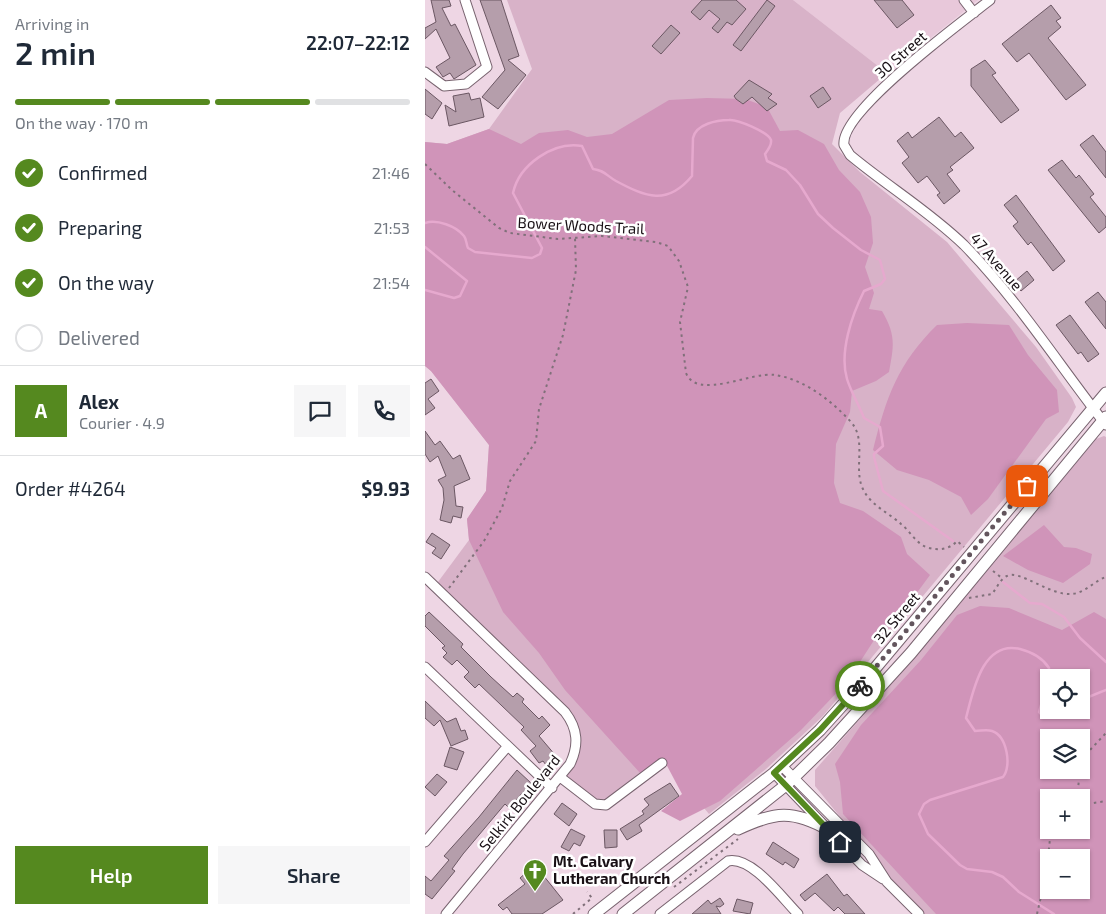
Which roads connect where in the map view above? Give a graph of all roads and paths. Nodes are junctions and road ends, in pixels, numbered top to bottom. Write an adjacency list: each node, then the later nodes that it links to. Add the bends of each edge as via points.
1 (465, 0): 5 (street, via 487,67 466,84 444,86)
2 (964, 0): 4 (street)
3 (990, 0): 4 (street, 30 Street)
4 (974, 13): 6 (street, 30 Street, via 885,86 847,128)
5 (425, 72)
6 (843, 141): 10 (street, 47 Avenue, via 850,155 935,219 972,254)
7 (425, 164): 8 (path, Bower Woods Trail, via 509,234)
8 (575, 238): 12 (path, Bower Woods Trail, via 602,236 668,246 679,260 688,287 680,330 686,373 690,380 697,385 708,386 769,374 814,390 858,432 859,474 867,496 923,546 946,549 957,541); 17 (path, via 575,275 563,335 539,409 537,441 510,481 502,508 484,541)
9 (1106, 393): 10 (main road, 32 Street)
10 (1093, 408): 11 (street, 47 Avenue); 24 (main road, 32 Street, via 843,706)
11 (1105, 421): 26 (main road, via 911,653)
12 (967, 550)
13 (993, 571): 16 (path)
14 (425, 576): 17 (street, Selkirk Boulevard)
15 (1106, 577): 16 (path, via 1072,594 1041,588 1016,574)
16 (1003, 579): 18 (path, via 992,594)
17 (443, 594): 25 (street, Selkirk Boulevard, via 569,718 577,746 570,764)
18 (967, 599)
19 (425, 667): 21 (street)
20 (1106, 733): 22 (path)
21 (507, 747): 27 (street); 34 (street)
22 (1090, 750)
23 (662, 763): 25 (street, via 606,805 595,804)
24 (778, 769): 26 (street); 40 (main road, 32 Street)
25 (560, 777): 27 (street, Selkirk Boulevard)
26 (790, 782): 30 (street); 32 (main road); 35 (street, via 869,854)
27 (552, 788): 38 (street, Selkirk Boulevard)
28 (1106, 801): 29 (path)
29 (1090, 803)
30 (829, 830): 32 (main road, via 804,817 784,814 760,819); 35 (street, via 861,865)
31 (745, 834): 36 (path)
32 (722, 836): 41 (main road)
33 (1050, 839): 45 (path)
34 (425, 842)
35 (887, 882): 44 (street)
36 (673, 888)
37 (587, 892): 39 (path, via 591,898)
38 (446, 914)
39 (573, 914)
40 (594, 914)
41 (623, 914)
42 (660, 914): 43 (street, via 733,860 740,860 751,866)
43 (798, 914)
44 (919, 914)
45 (1037, 914)

